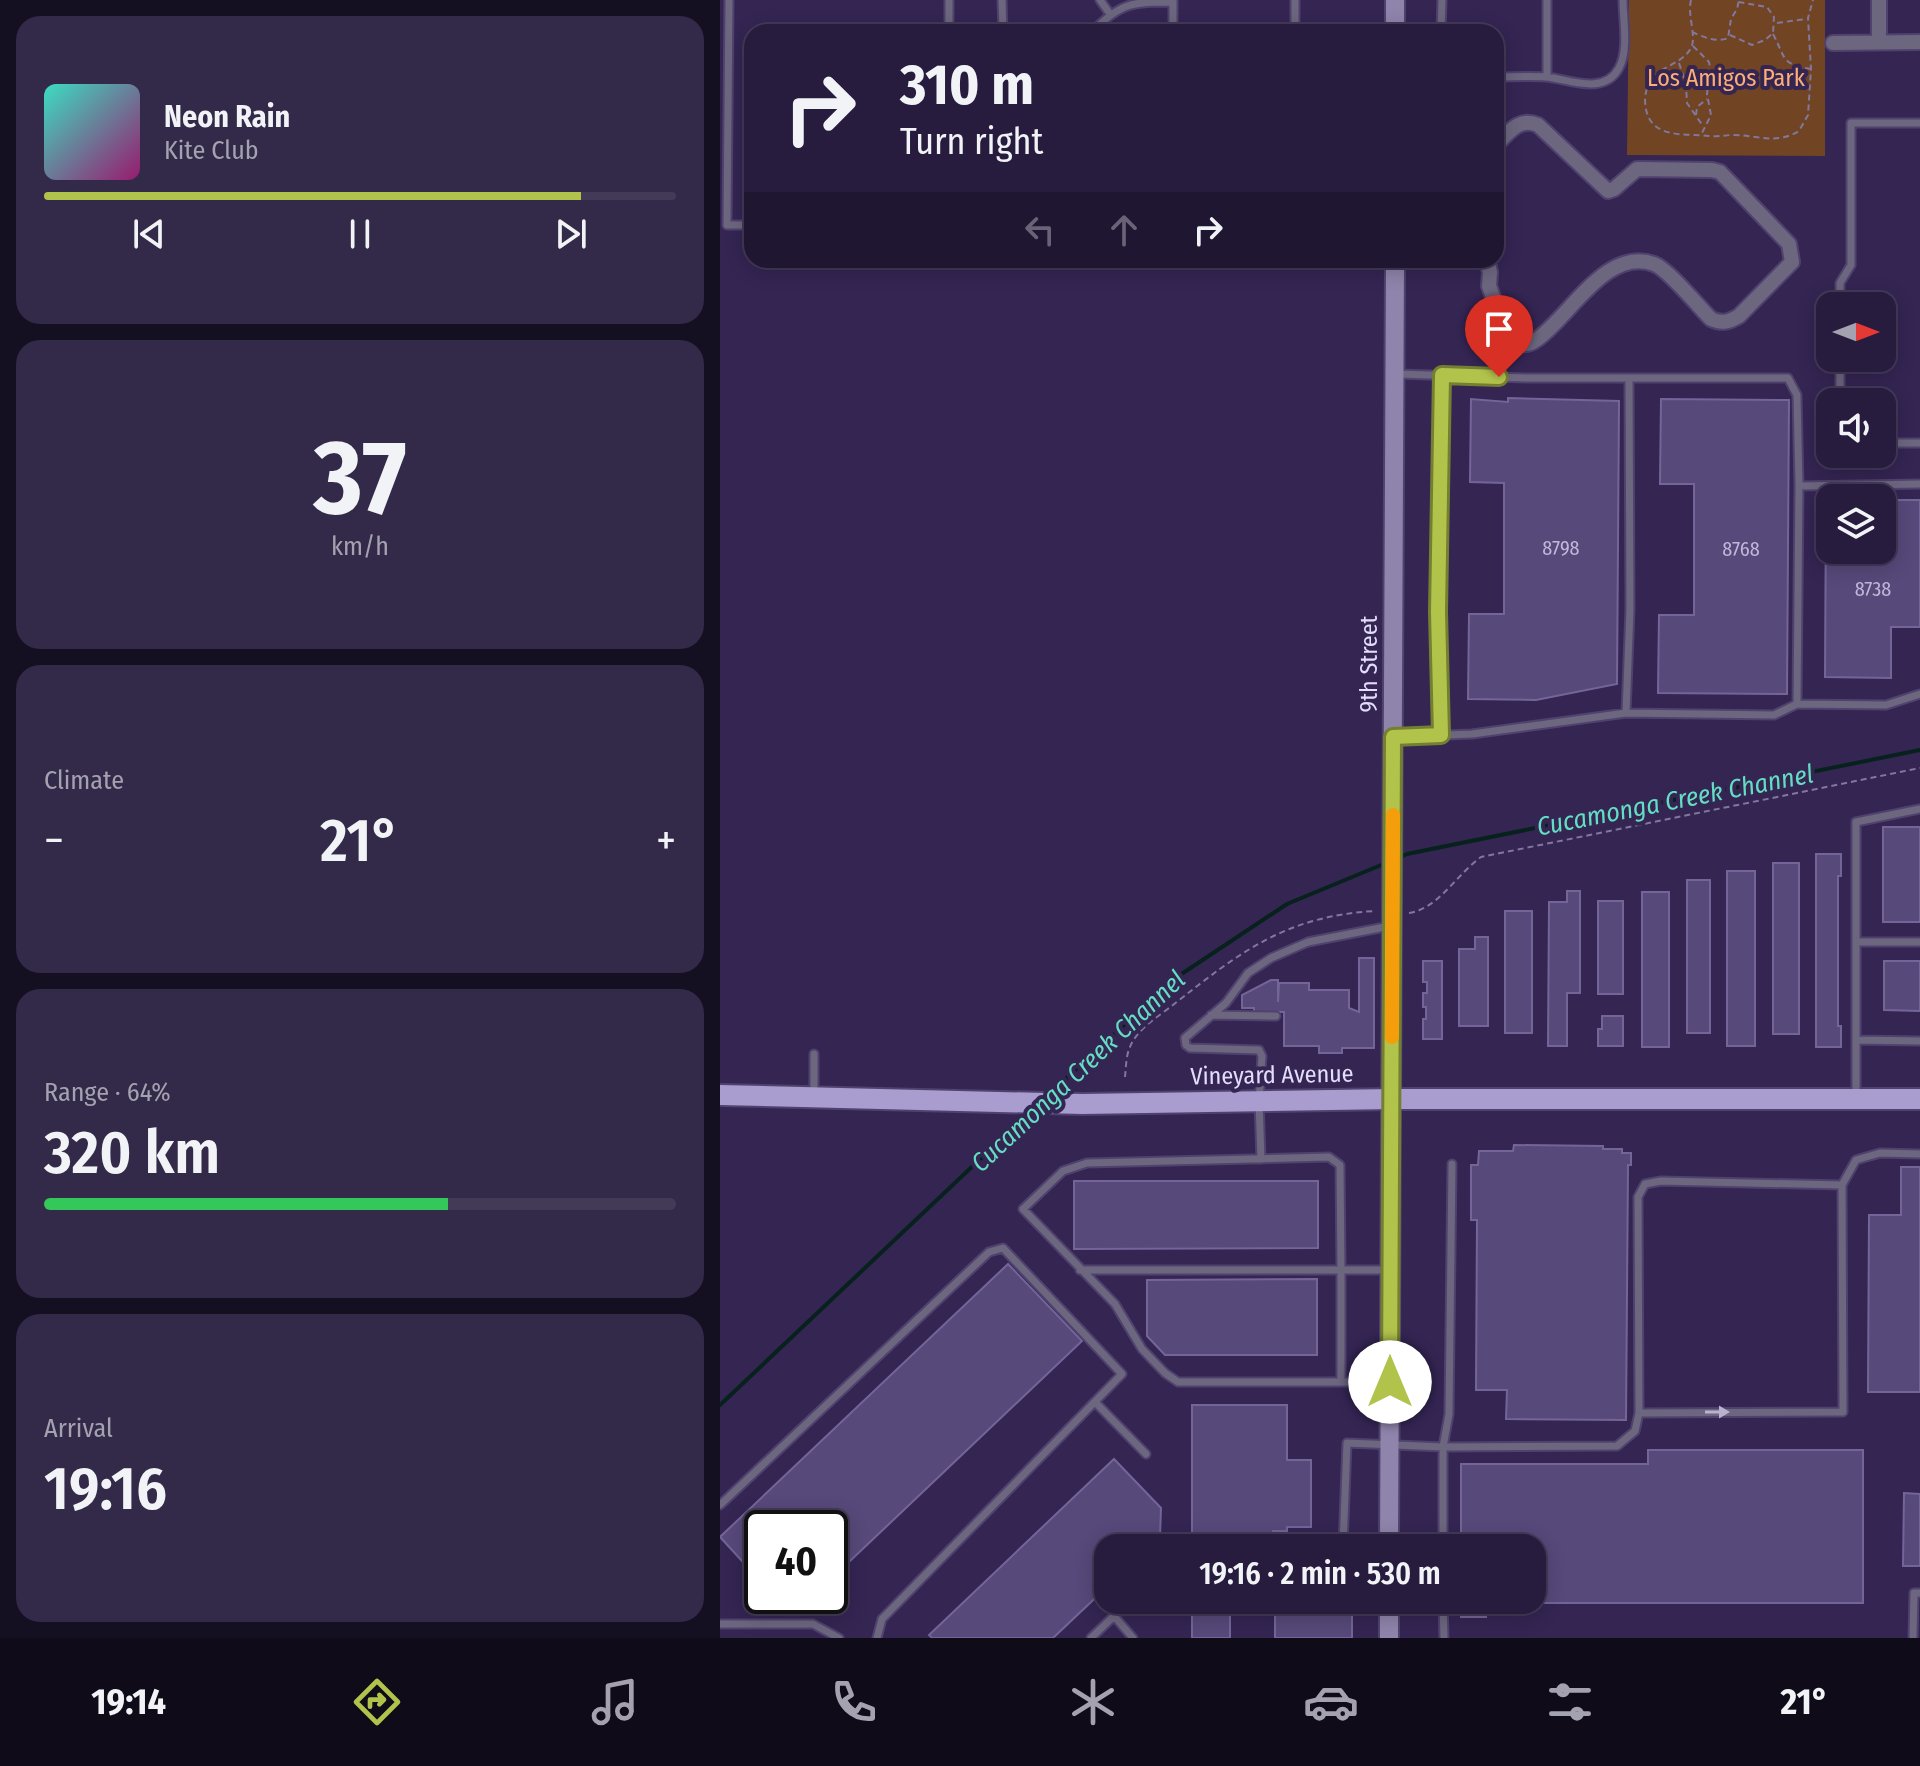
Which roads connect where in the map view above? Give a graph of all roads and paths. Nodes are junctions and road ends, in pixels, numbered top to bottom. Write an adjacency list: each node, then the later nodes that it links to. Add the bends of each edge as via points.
1 (729, 0): 42 (lane, via 727,225)
2 (949, 0): 18 (lane)
3 (1002, 0): 19 (lane)
4 (1100, 0): 15 (lane)
5 (1295, 0): 22 (lane)
6 (1395, 0): 23 (street)
7 (1442, 0): 24 (lane)
8 (1547, 0): 35 (lane)
9 (1623, 0): 35 (lane, via 1623,53 1612,76 1586,84)
10 (1691, 0): 25 (path)
11 (1813, 0): 16 (path)
12 (1879, 0): 28 (street)
13 (1173, 1): 15 (lane, via 1135,2); 21 (lane)
14 (1739, 1): 17 (path, via 1767,7); 27 (path)
15 (1110, 14): 20 (lane)
16 (1808, 18): 17 (path); 33 (path)
17 (1775, 23): 26 (path)
18 (949, 24)
19 (1003, 24)
20 (1100, 24)
21 (1173, 24)
22 (1295, 24)
23 (1395, 24)
24 (1441, 24)
25 (1692, 32): 27 (path, via 1724,40); 31 (path)
26 (1773, 33): 27 (path, via 1752,45); 33 (path, via 1781,57)
27 (1730, 35)
28 (1879, 42): 29 (street); 30 (street)
29 (1920, 42)
30 (1833, 43)
31 (1692, 45): 32 (path); 36 (path, via 1709,62)
32 (1678, 62): 37 (path, via 1687,103); 40 (path, via 1650,81 1646,109 1650,121 1669,134)
33 (1811, 69): 40 (path, via 1808,115 1799,131 1776,140)
34 (1504, 77): 35 (lane)
35 (1547, 77)
36 (1708, 98): 37 (path); 39 (path, via 1711,115)
37 (1696, 115): 39 (path)
38 (1920, 123): 45 (lane, via 1851,123 1851,265)
39 (1703, 127): 40 (path)
40 (1702, 135)
41 (1504, 138): 44 (street, via 1522,121 1538,125 1608,191 1637,169 1720,172 1789,244 1792,262 1739,316 1719,323 1657,265 1626,263 1525,344 1508,338 1489,286)
42 (744, 225)
43 (1395, 268): 46 (street, 9th Street)
44 (1489, 268)
45 (1840, 292)
46 (1394, 374): 47 (lane); 57 (street, 9th Street)
47 (1442, 375): 48 (lane); 56 (lane)
48 (1629, 378): 52 (lane, via 1788,378 1797,395); 55 (lane)
49 (1896, 443): 50 (lane)
50 (1920, 443)
51 (1920, 484): 52 (lane)
52 (1799, 486): 54 (lane)
53 (1920, 694): 54 (lane, via 1886,705)
54 (1797, 704): 55 (lane, via 1774,715)
55 (1626, 713): 56 (lane)
56 (1441, 735): 57 (lane)
57 (1393, 737): 62 (street, 9th Street)
58 (1920, 768): 61 (path, via 1481,857 1426,909)
59 (1920, 809): 63 (lane, via 1856,822)
60 (1374, 911): 70 (path, via 1297,926 1227,962 1145,1027 1130,1047)
61 (1412, 913)
62 (1392, 925): 65 (lane, via 1317,940 1271,958 1248,973); 73 (street, 9th Street)
63 (1857, 942): 64 (lane); 67 (lane)
64 (1920, 942)
65 (1211, 1015): 66 (lane); 76 (lane, via 1185,1038 1186,1045 1259,1050)
66 (1276, 1016)
67 (1856, 1040): 68 (lane); 74 (lane)
68 (1920, 1041)
69 (814, 1054): 72 (lane)
70 (1125, 1077)
71 (720, 1095): 72 (main road, Vineyard Avenue)
72 (814, 1098): 76 (main road, Vineyard Avenue, via 999,1104)
73 (1392, 1099): 74 (main road, Vineyard Avenue); 76 (main road, Vineyard Avenue); 83 (street, 9th Street)
74 (1856, 1099): 75 (main road, Vineyard Avenue)
75 (1920, 1099)
76 (1259, 1101): 78 (lane)
77 (1920, 1154): 80 (lane, via 1880,1153 1856,1160)
78 (1261, 1159): 81 (lane, via 1087,1163 1063,1171 1023,1209); 82 (lane, via 1329,1157 1340,1165)
79 (1452, 1164): 89 (lane, via 1449,1414)
80 (1842, 1185): 87 (lane, via 1645,1184 1638,1197); 87 (lane, one-way to 80, via 1843,1412)
81 (1080, 1270): 82 (lane); 84 (lane, via 1115,1304 1142,1349 1178,1382)
82 (1341, 1270): 83 (lane); 84 (lane)
83 (1391, 1270): 85 (street, 9th Street)
84 (1341, 1382): 85 (lane)
85 (1390, 1382): 88 (street, 9th Street)
86 (1095, 1402): 90 (lane); 91 (lane, via 1122,1374 1003,1248 989,1252); 100 (lane, via 882,1619)
87 (1639, 1413): 89 (lane, via 1635,1431 1617,1446)
88 (1390, 1444): 89 (lane); 92 (lane, via 1347,1443); 93 (street, 9th Street)
89 (1443, 1447): 94 (lane)
90 (1146, 1454)
91 (720, 1505)
92 (1343, 1534)
93 (1389, 1534)
94 (1443, 1534)
95 (1920, 1593): 105 (lane, via 1914,1593)
96 (1389, 1614): 103 (street)
97 (1443, 1614): 104 (lane)
98 (720, 1624): 99 (lane, via 813,1624)
99 (839, 1638)
100 (877, 1638)
101 (1091, 1638): 102 (lane, via 1114,1616)
102 (1133, 1638)
103 (1389, 1638)
104 (1444, 1638)
105 (1913, 1638)

